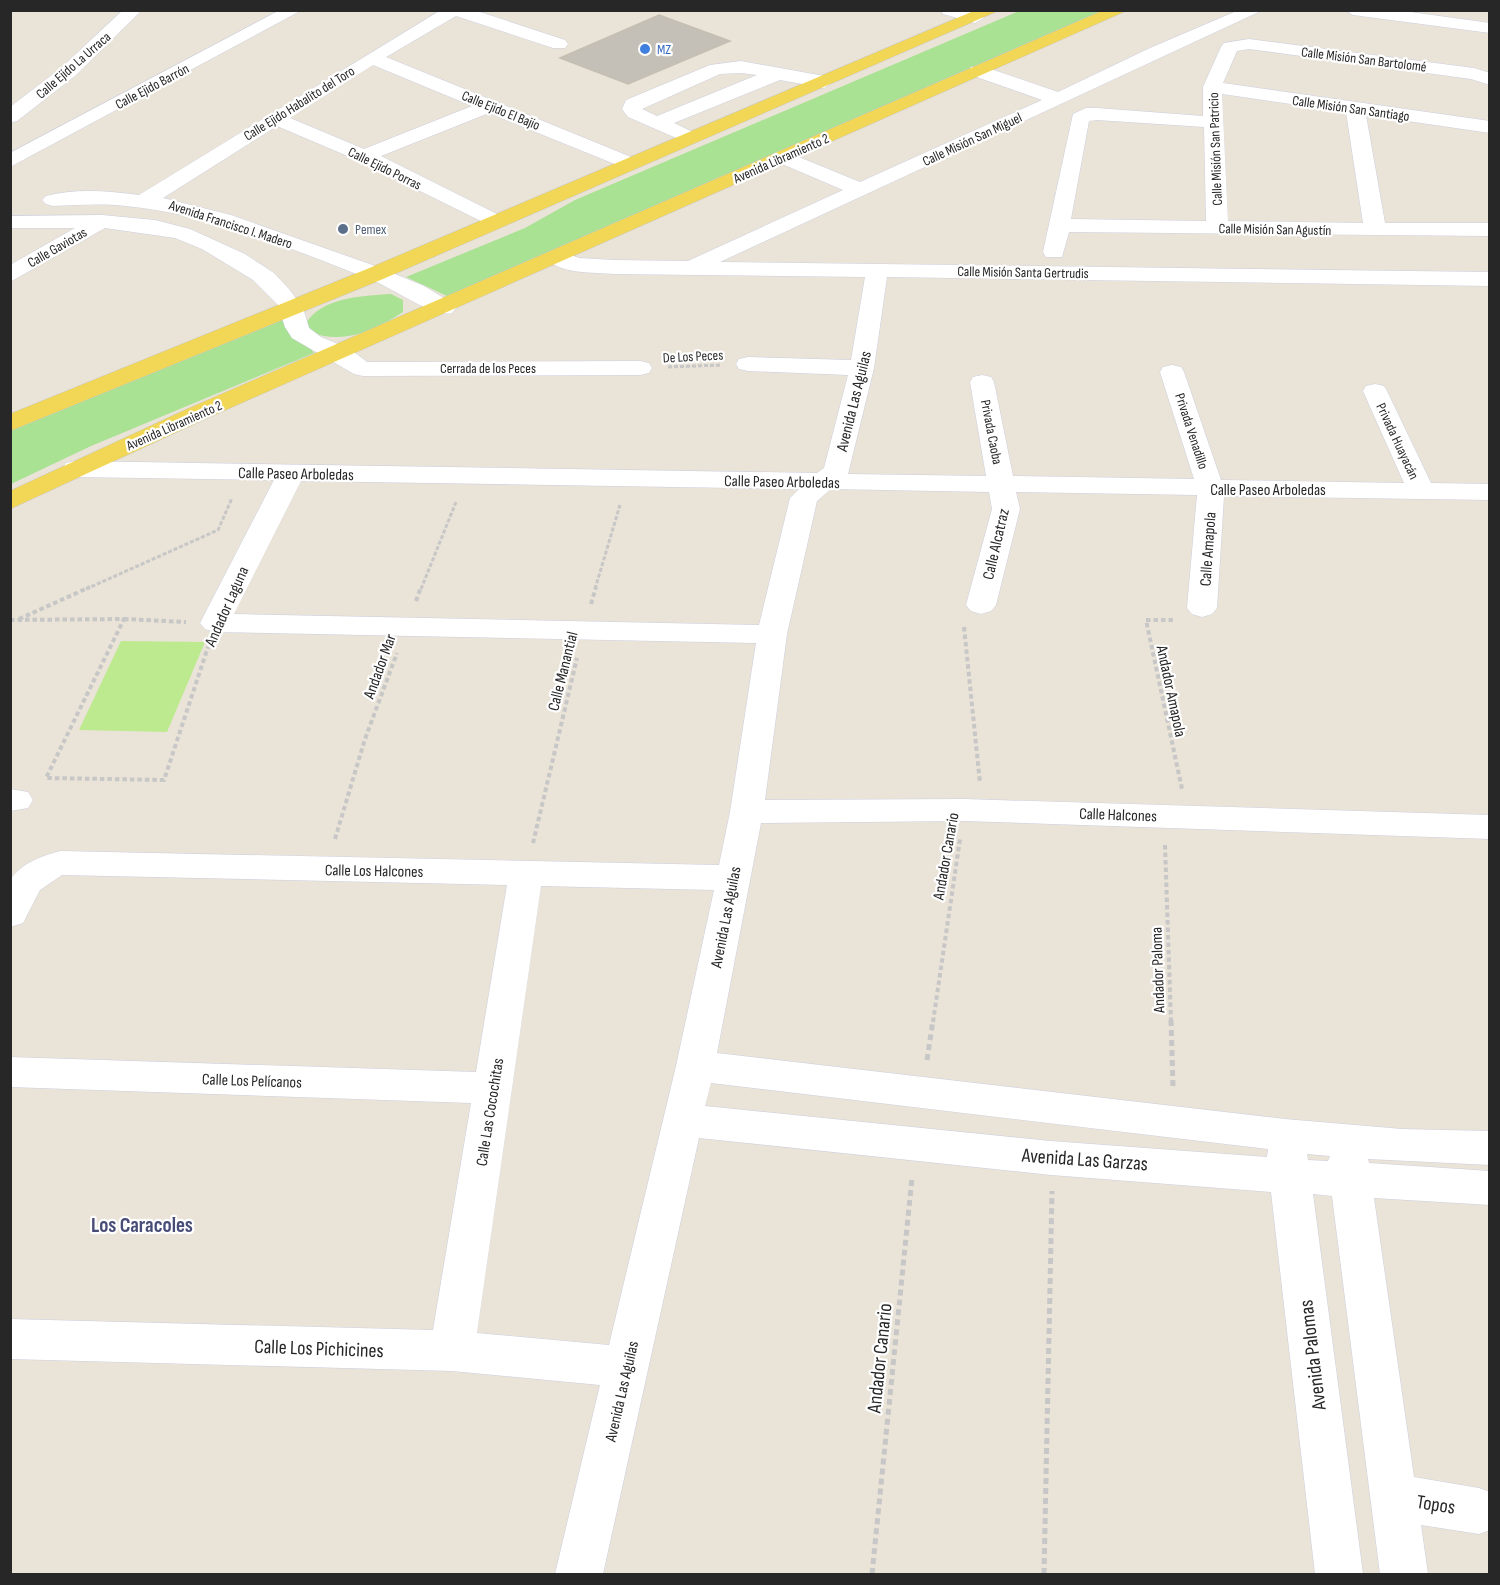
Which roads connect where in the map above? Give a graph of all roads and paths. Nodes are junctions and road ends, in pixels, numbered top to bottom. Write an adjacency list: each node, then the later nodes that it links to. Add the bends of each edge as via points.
1 (134, 10): 21 (street, Calle Ejido La Urraca, via 68,72)
2 (294, 10): 29 (street, Calle Ejido Barrón)
3 (454, 10): 10 (street); 12 (street, Calle Ejido Habalito del Toro)
4 (949, 10): 8 (street)
5 (1120, 10): 13 (main road, Avenida Libramiento 2)
6 (1255, 10): 18 (street, Calle Misión San Miguel)
7 (1353, 10): 9 (street)
8 (984, 14): 16 (main road)
9 (1490, 28)
10 (559, 44)
11 (1239, 44): 15 (street, Calle Misión San Bartolomé); 17 (street, Calle Misión San Patricio, via 1230,47)
12 (372, 58): 19 (street, Calle Ejido El Bajío); 22 (street, Calle Ejido Habalito del Toro)
13 (978, 71): 18 (street); 28 (main road, Avenida Libramiento 2)
14 (779, 73): 16 (street); 24 (street); 24 (street, via 741,67 717,69 633,104 635,113)
15 (1489, 79)
16 (824, 82): 26 (main road)
17 (1212, 87): 20 (street, Calle Misión San Santiago); 23 (street, Calle Misión San Patricio)
18 (1059, 99): 31 (street, Calle Misión San Miguel)
19 (491, 105): 27 (street); 30 (street, Calle Ejido El Bajío)
20 (1355, 109): 25 (street, Calle Misión San Santiago); 40 (street)
21 (10, 117)
22 (275, 118): 27 (street, Calle Ejido Porras); 32 (street, Calle Ejido Habalito del Toro)
23 (1212, 122): 37 (street, via 1097,114 1080,118); 38 (street, Calle Misión San Patricio)
24 (657, 123): 26 (street)
25 (1490, 127)
26 (690, 138): 30 (main road)
27 (364, 156): 35 (street, Calle Ejido Porras)
28 (782, 158): 31 (street); 42 (main road, Avenida Libramiento 2)
29 (10, 161)
30 (629, 163): 35 (main road)
31 (862, 190): 43 (street, Calle Misión San Miguel)
32 (147, 199): 33 (street, Avenida Francisco I. Madero, via 99,197); 45 (street, Avenida Francisco I. Madero, via 221,218)
33 (10, 204)
34 (104, 220): 36 (street, Avenida Francisco I. Madero); 46 (street, Calle Gaviotas); 48 (street, Avenida Francisco I. Madero, via 142,223 191,235 250,267 272,284)
35 (493, 221): 45 (main road)
36 (10, 222)
37 (1060, 225): 38 (street, Calle Misión San Agustín); 41 (street)
38 (1217, 228): 40 (street, Calle Misión San Agustín)
39 (1490, 229): 40 (street, Calle Misión San Agustín)
40 (1375, 230)
41 (1054, 252)
42 (557, 257): 43 (street, Calle Misión Santa Gertrudis, via 575,264); 49 (main road, Avenida Libramiento 2)
43 (688, 267): 44 (street, Calle Misión Santa Gertrudis)
44 (877, 270): 47 (street, Calle Misión Santa Gertrudis); 53 (street, Avenida Las Aguilas)
45 (375, 274): 48 (main road); 49 (street, via 407,285)
46 (10, 275)
47 (1490, 279)
48 (291, 307): 50 (street, via 294,323 302,335 318,346); 57 (main road)
49 (444, 308): 50 (main road, Avenida Libramiento 2)
50 (340, 353): 52 (street, Cerrada de los Peces, via 363,369); 58 (main road, Avenida Libramiento 2)
51 (748, 364): 52 (path, De Los Peces); 53 (street)
52 (640, 368)
53 (862, 368): 63 (street, Avenida Las Aguilas, via 836,471)
54 (1172, 372): 65 (street, Privada Venadillo)
55 (982, 382): 64 (street, Privada Caoba)
56 (1375, 391): 66 (street, Privada Huayacán)
57 (10, 423)
58 (75, 470): 59 (street, Calle Paseo Arboledas); 68 (main road, Avenida Libramiento 2)
59 (243, 472): 60 (street, Calle Paseo Arboledas); 73 (path, via 218,530)
60 (292, 472): 61 (street, Calle Paseo Arboledas); 75 (street, Andador Laguna)
61 (467, 475): 62 (street, Calle Paseo Arboledas); 76 (path, Andador Mar)
62 (629, 477): 63 (street, Calle Paseo Arboledas); 77 (path, Calle Manantial)
63 (824, 482): 64 (street, Calle Paseo Arboledas); 78 (street, Avenida Las Aguilas, via 804,498)
64 (1002, 482): 65 (street, Calle Paseo Arboledas); 69 (street, Calle Alcatraz, via 1006,509)
65 (1211, 489): 66 (street, Calle Paseo Arboledas); 70 (street, Calle Amapola)
66 (1421, 490): 67 (street, Calle Paseo Arboledas)
67 (1490, 492)
68 (10, 501)
69 (981, 605): 79 (path, Andador Canario, via 962,613 981,796)
70 (1202, 608)
71 (124, 619): 73 (path); 75 (path); 75 (path, Andador Laguna, via 46,778 164,780)
72 (10, 620): 73 (path)
73 (18, 620)
74 (1177, 620): 81 (path, Andador Amapola, via 1146,620 1183,792 1163,804)
75 (215, 623): 76 (street)
76 (407, 625): 77 (street); 83 (path, Andador Mar, via 365,739)
77 (584, 632): 78 (street); 84 (path, Calle Manantial)
78 (772, 634): 80 (street, Avenida Las Aguilas)
79 (964, 810): 80 (street, Calle Halcones); 81 (street, Calle Halcones); 90 (path, Andador Canario)
80 (747, 812): 85 (street, Avenida Las Aguilas)
81 (1164, 815): 82 (street, Calle Halcones); 92 (path, Andador Paloma)
82 (1490, 828)
83 (326, 869): 84 (street, Calle Los Halcones); 86 (street, Calle Los Halcones, via 60,863 38,870)
84 (526, 873): 85 (street, Calle Los Halcones); 89 (street, Calle Las Cocochitas)
85 (732, 878): 87 (street, Avenida Las Aguilas)
86 (17, 899)
87 (695, 1066): 90 (street, Avenida Las Garzas); 91 (street, Avenida Las Aguilas)
88 (10, 1072): 89 (street, Calle Los Pelícanos)
89 (493, 1088): 100 (street, Calle Las Cocochitas)
90 (921, 1094): 92 (street, Avenida Las Garzas)
91 (681, 1120): 93 (street, Avenida Las Garzas); 101 (street, Avenida Las Aguilas)
92 (1174, 1124): 95 (street, Avenida Las Garzas)
93 (916, 1144): 96 (street, Avenida Las Garzas); 105 (path, Andador Canario)
94 (1490, 1148): 97 (street, Avenida Las Garzas, via 1402,1146)
95 (1288, 1154): 96 (street, Avenida Las Garzas); 97 (street, Avenida Las Garzas); 107 (street, Avenida Palomas)
96 (1052, 1158): 106 (path)
97 (1348, 1161): 98 (street, Avenida Las Garzas); 102 (street)
98 (1490, 1188)
99 (10, 1339): 100 (street, Calle Los Pichicines)
100 (452, 1351): 101 (street, Calle Los Pichicines)
101 (626, 1367): 104 (street, Avenida Las Aguilas)
102 (1394, 1497): 103 (street, Topos); 108 (street)
103 (1479, 1511)
104 (579, 1575)
105 (872, 1575)
106 (1044, 1575)
107 (1339, 1575)
108 (1404, 1575)

